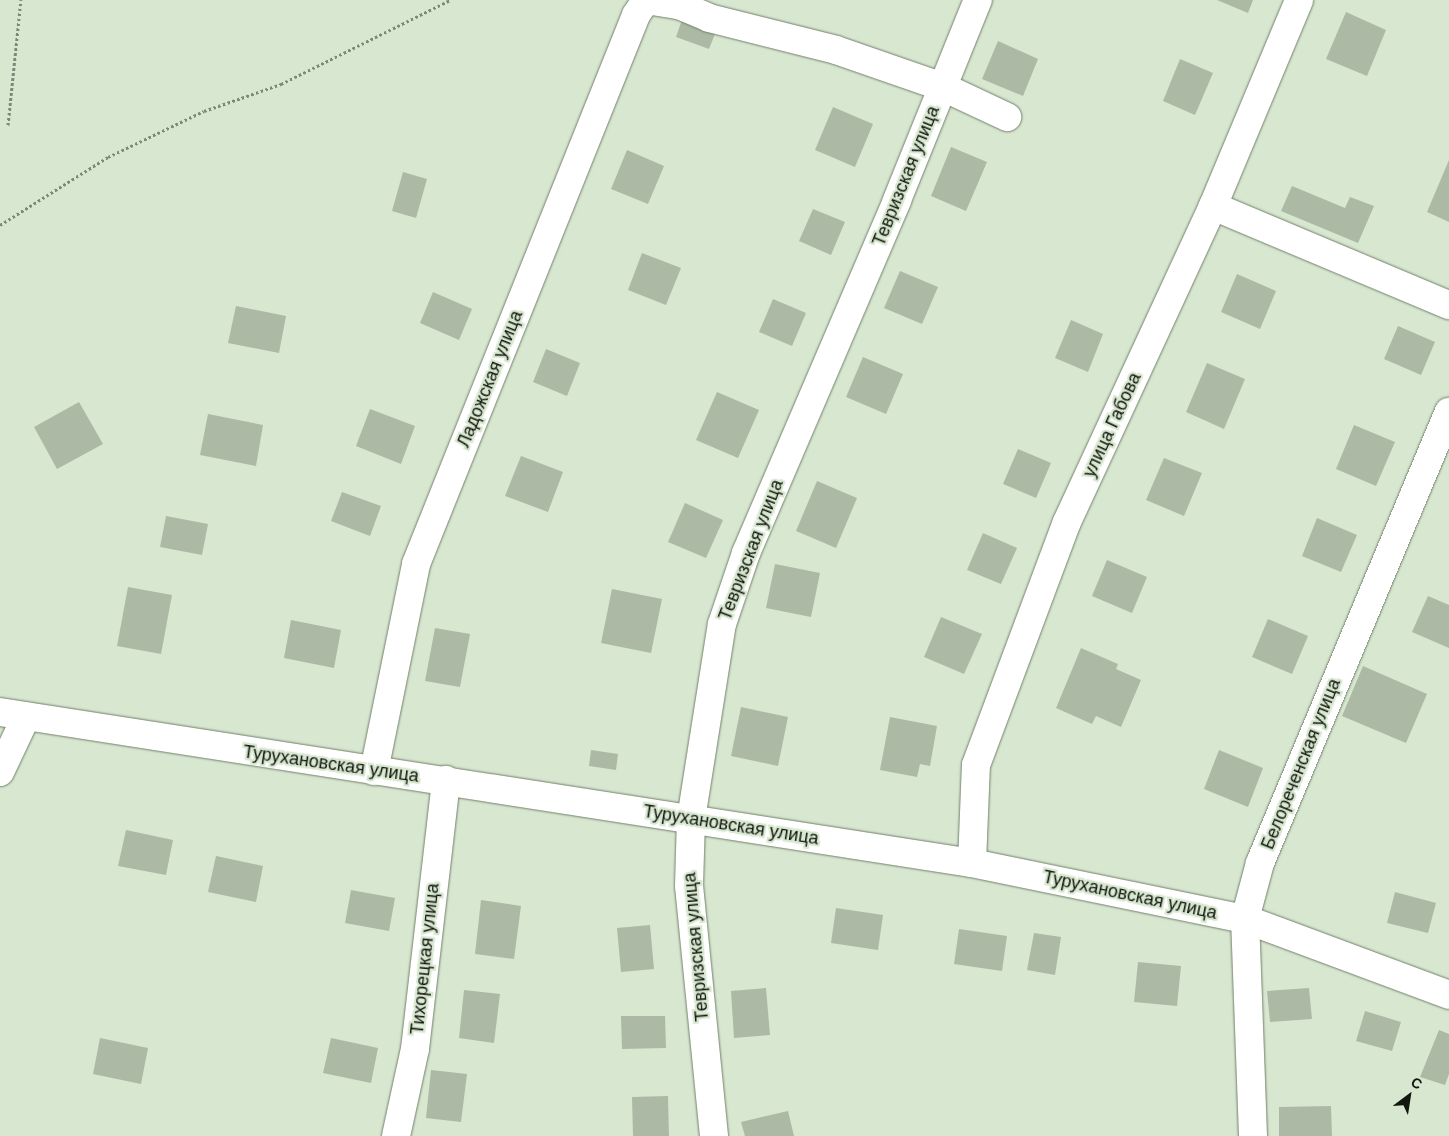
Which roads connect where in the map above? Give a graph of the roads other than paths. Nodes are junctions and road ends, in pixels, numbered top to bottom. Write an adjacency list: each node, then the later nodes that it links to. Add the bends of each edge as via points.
1 (646, 0): 4 (street, via 679,5 709,18 836,50); 10 (street, Ладожская улица, via 633,24 416,564)
2 (978, 0): 4 (street, Тевризская улица)
3 (1299, 0): 6 (street, улица Габова)
4 (943, 87): 5 (street); 13 (street, Тевризская улица, via 746,553 722,624)
5 (1007, 117)
6 (1213, 206): 7 (street); 14 (street, улица Габова, via 1067,522 976,766)
7 (1449, 304)
8 (1449, 412): 15 (street, Белореченская улица, via 1260,863)
9 (13, 715): 10 (street, Турухановская улица); 11 (street)
10 (374, 771): 12 (street, Турухановская улица)
11 (0, 772)
12 (446, 780): 13 (street, Турухановская улица); 17 (street, Тихорецкая улица, via 415,1049)
13 (692, 819): 14 (street, Турухановская улица); 18 (street, Тевризская улица, via 689,886)
14 (972, 863): 15 (street, Турухановская улица)
15 (1245, 919): 16 (street, Турухановская улица); 19 (street, Белореченская улица)
16 (1449, 995)
17 (396, 1136)
18 (714, 1136)
19 (1253, 1136)

